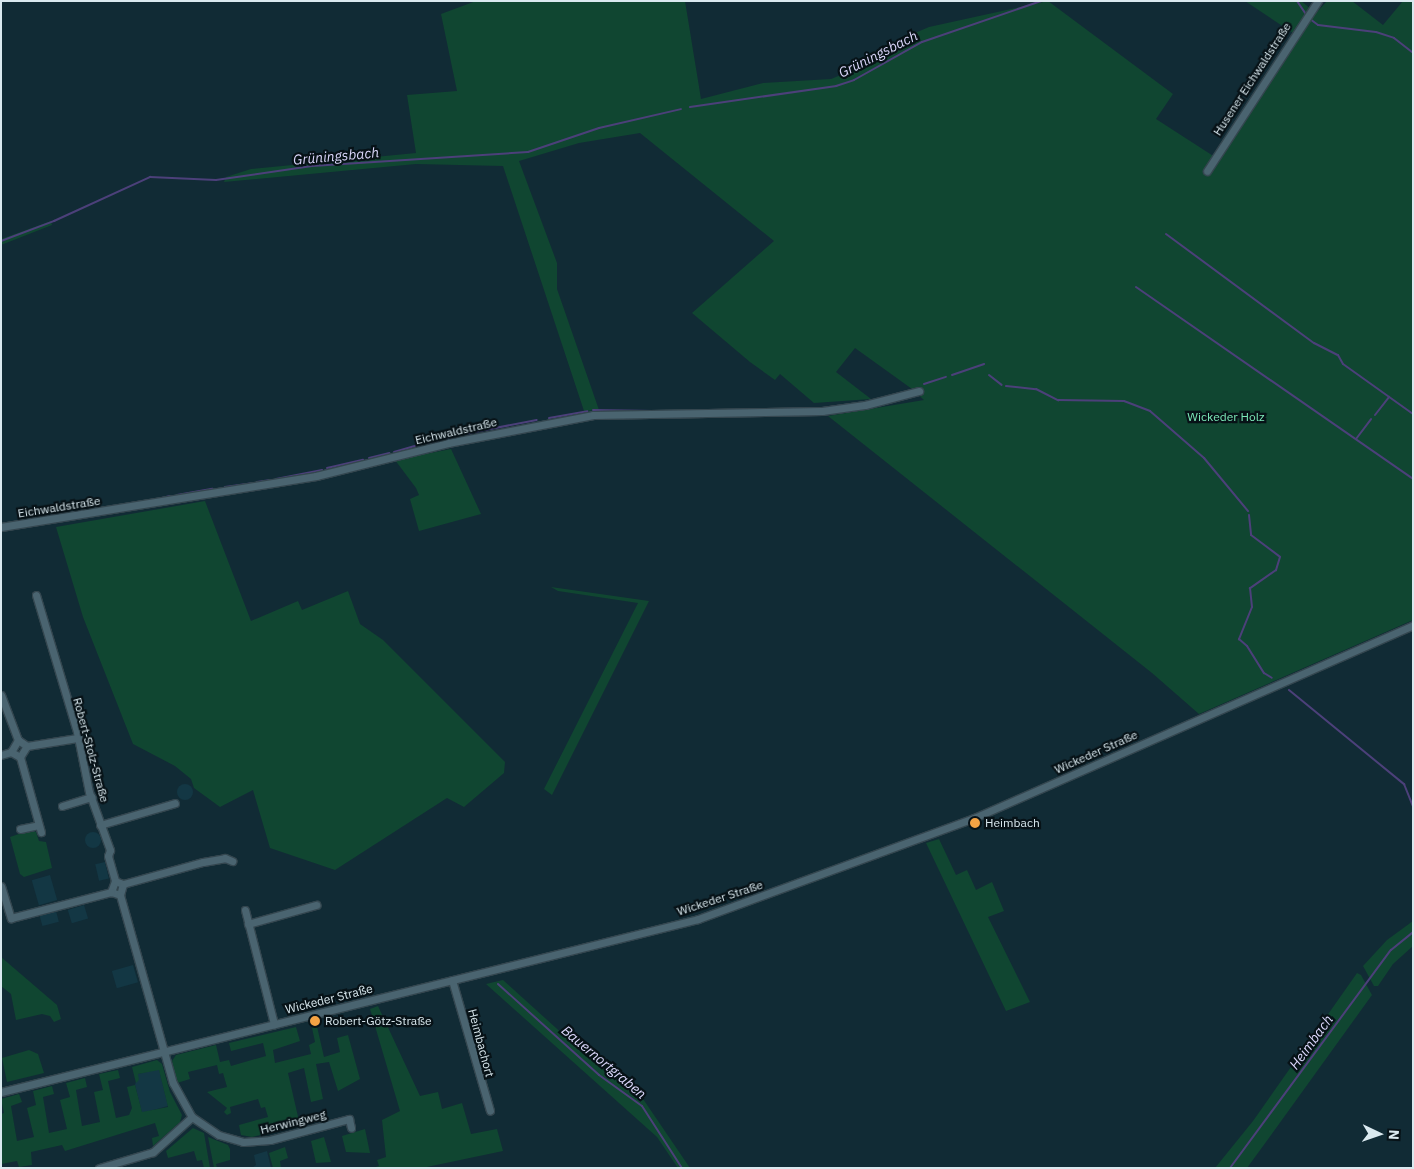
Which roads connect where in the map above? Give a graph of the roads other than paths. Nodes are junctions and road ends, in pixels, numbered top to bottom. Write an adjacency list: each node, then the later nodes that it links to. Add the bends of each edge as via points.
1 (1318, 1): 2 (street, Husener Eichwaldstraße)
2 (1207, 171)
3 (919, 391): 4 (street, Eichwaldstraße, via 822,411 584,417 448,443 316,476)
4 (1, 527)
5 (36, 595): 8 (street, Robert-Stolz-Straße)
6 (1413, 625): 28 (street, Wickeder Straße, via 1007,803 888,850 698,919)
7 (1, 695): 9 (street)
8 (77, 738): 10 (street); 14 (street, Robert-Stolz-Straße)
9 (18, 740): 10 (street); 11 (street)
10 (27, 746): 13 (street)
11 (11, 752): 12 (street); 13 (street)
12 (1, 755)
13 (20, 757): 18 (street, via 40,828)
14 (92, 797): 16 (street); 17 (street, Robert-Stolz-Straße)
15 (175, 803): 17 (street)
16 (62, 806)
17 (100, 825): 20 (street, Robert-Stolz-Straße, via 106,836)
18 (20, 829)
19 (232, 861): 21 (street, via 225,858 203,862)
20 (115, 881): 21 (street); 23 (street)
21 (123, 884): 24 (street)
22 (2, 886): 23 (street, via 11,918)
23 (111, 892): 24 (street)
24 (120, 895): 30 (street)
25 (316, 905): 27 (street)
26 (245, 910): 27 (street)
27 (248, 924): 29 (street)
28 (452, 980): 29 (street, Wickeder Straße); 32 (street, Heimbachort)
29 (274, 1024): 30 (street, Wickeder Straße)
30 (164, 1051): 31 (street, Wickeder Straße); 33 (street, Herwingweg, via 177,1095)
31 (1, 1092)
32 (490, 1112)
33 (192, 1117): 34 (street, Herwingweg, via 219,1135 243,1142 270,1140 348,1119); 35 (street, via 153,1152)
34 (351, 1128)
35 (99, 1168)

